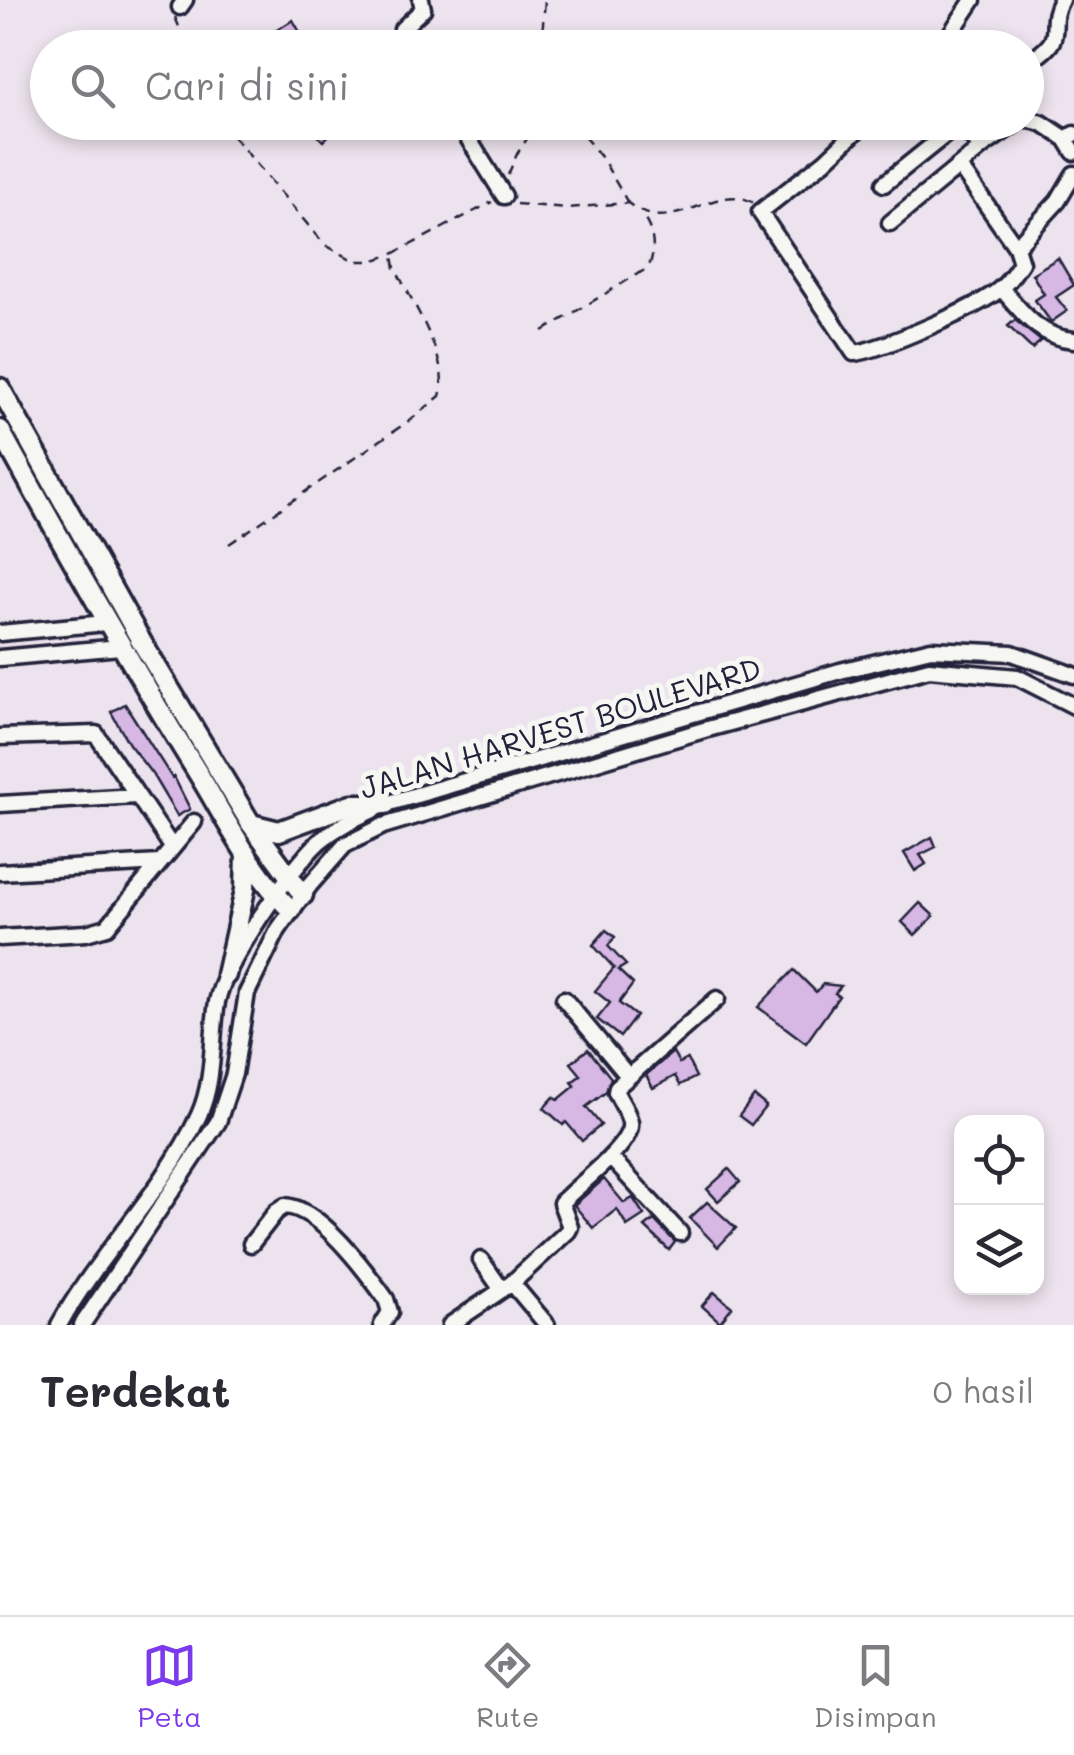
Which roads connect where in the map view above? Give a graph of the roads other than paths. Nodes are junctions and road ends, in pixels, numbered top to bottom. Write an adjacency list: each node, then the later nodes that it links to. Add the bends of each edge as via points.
1 (420, 0): 4 (street, via 423,9)
2 (973, 0): 5 (street)
3 (1057, 2): 6 (street, via 1054,36)
4 (403, 30)
5 (954, 30)
6 (1044, 48)
7 (1044, 124): 13 (street)
8 (469, 140): 18 (street)
9 (848, 140): 21 (street, via 760,212 854,353 894,342)
10 (938, 140): 17 (street)
11 (975, 140): 14 (street)
12 (992, 140): 14 (street)
13 (1071, 142)
14 (982, 147): 15 (street)
15 (960, 167): 19 (street); 20 (street)
16 (1074, 174): 20 (street)
17 (884, 184)
18 (504, 196)
19 (890, 223)
20 (1016, 247): 21 (street, via 1021,263)
21 (1002, 288): 22 (street, via 1042,330)
22 (1074, 340)
23 (0, 388): 38 (street)
24 (0, 430): 25 (street)
25 (106, 624): 26 (street); 27 (street)
26 (0, 632)
27 (120, 647): 28 (street); 40 (street)
28 (0, 658)
29 (1074, 674): 31 (street, JALAN HARVEST BOULEVARD, via 1012,653 930,649)
30 (1074, 706): 33 (street, JALAN HARVEST BOULEVARD, via 1017,677 929,669)
31 (630, 732): 33 (street); 36 (street, JALAN HARVEST BOULEVARD)
32 (0, 737): 34 (street, via 96,734)
33 (636, 752): 45 (street, JALAN HARVEST BOULEVARD, via 357,837)
34 (136, 796): 35 (street); 39 (street)
35 (0, 804)
36 (386, 804): 38 (street, via 352,804 278,832); 43 (street, JALAN HARVEST BOULEVARD, via 321,840)
37 (194, 822): 39 (street)
38 (251, 824): 43 (street)
39 (172, 847): 41 (street)
40 (246, 852): 44 (street); 47 (street, via 245,890)
41 (160, 863): 42 (street); 46 (street, via 104,929)
42 (0, 872)
43 (288, 878): 44 (street, JALAN HARVEST BOULEVARD); 45 (street)
44 (276, 896): 45 (street); 47 (street, JALAN HARVEST BOULEVARD)
45 (297, 902): 57 (street, JALAN HARVEST BOULEVARD, via 248,994 218,1122)
46 (0, 938)
47 (226, 975): 56 (street, JALAN HARVEST BOULEVARD, via 200,1112 170,1170 91,1271)
48 (564, 999): 50 (street)
49 (717, 999): 50 (street)
50 (628, 1076): 51 (street, via 615,1090 630,1128)
51 (610, 1157): 52 (street); 55 (street, via 560,1204 569,1229)
52 (680, 1233)
53 (250, 1244): 58 (street, via 285,1206 315,1218 386,1299 390,1312)
54 (481, 1260): 55 (street)
55 (507, 1286): 59 (street); 60 (street)
56 (59, 1325)
57 (82, 1325)
58 (382, 1325)
59 (450, 1325)
60 (547, 1325)

